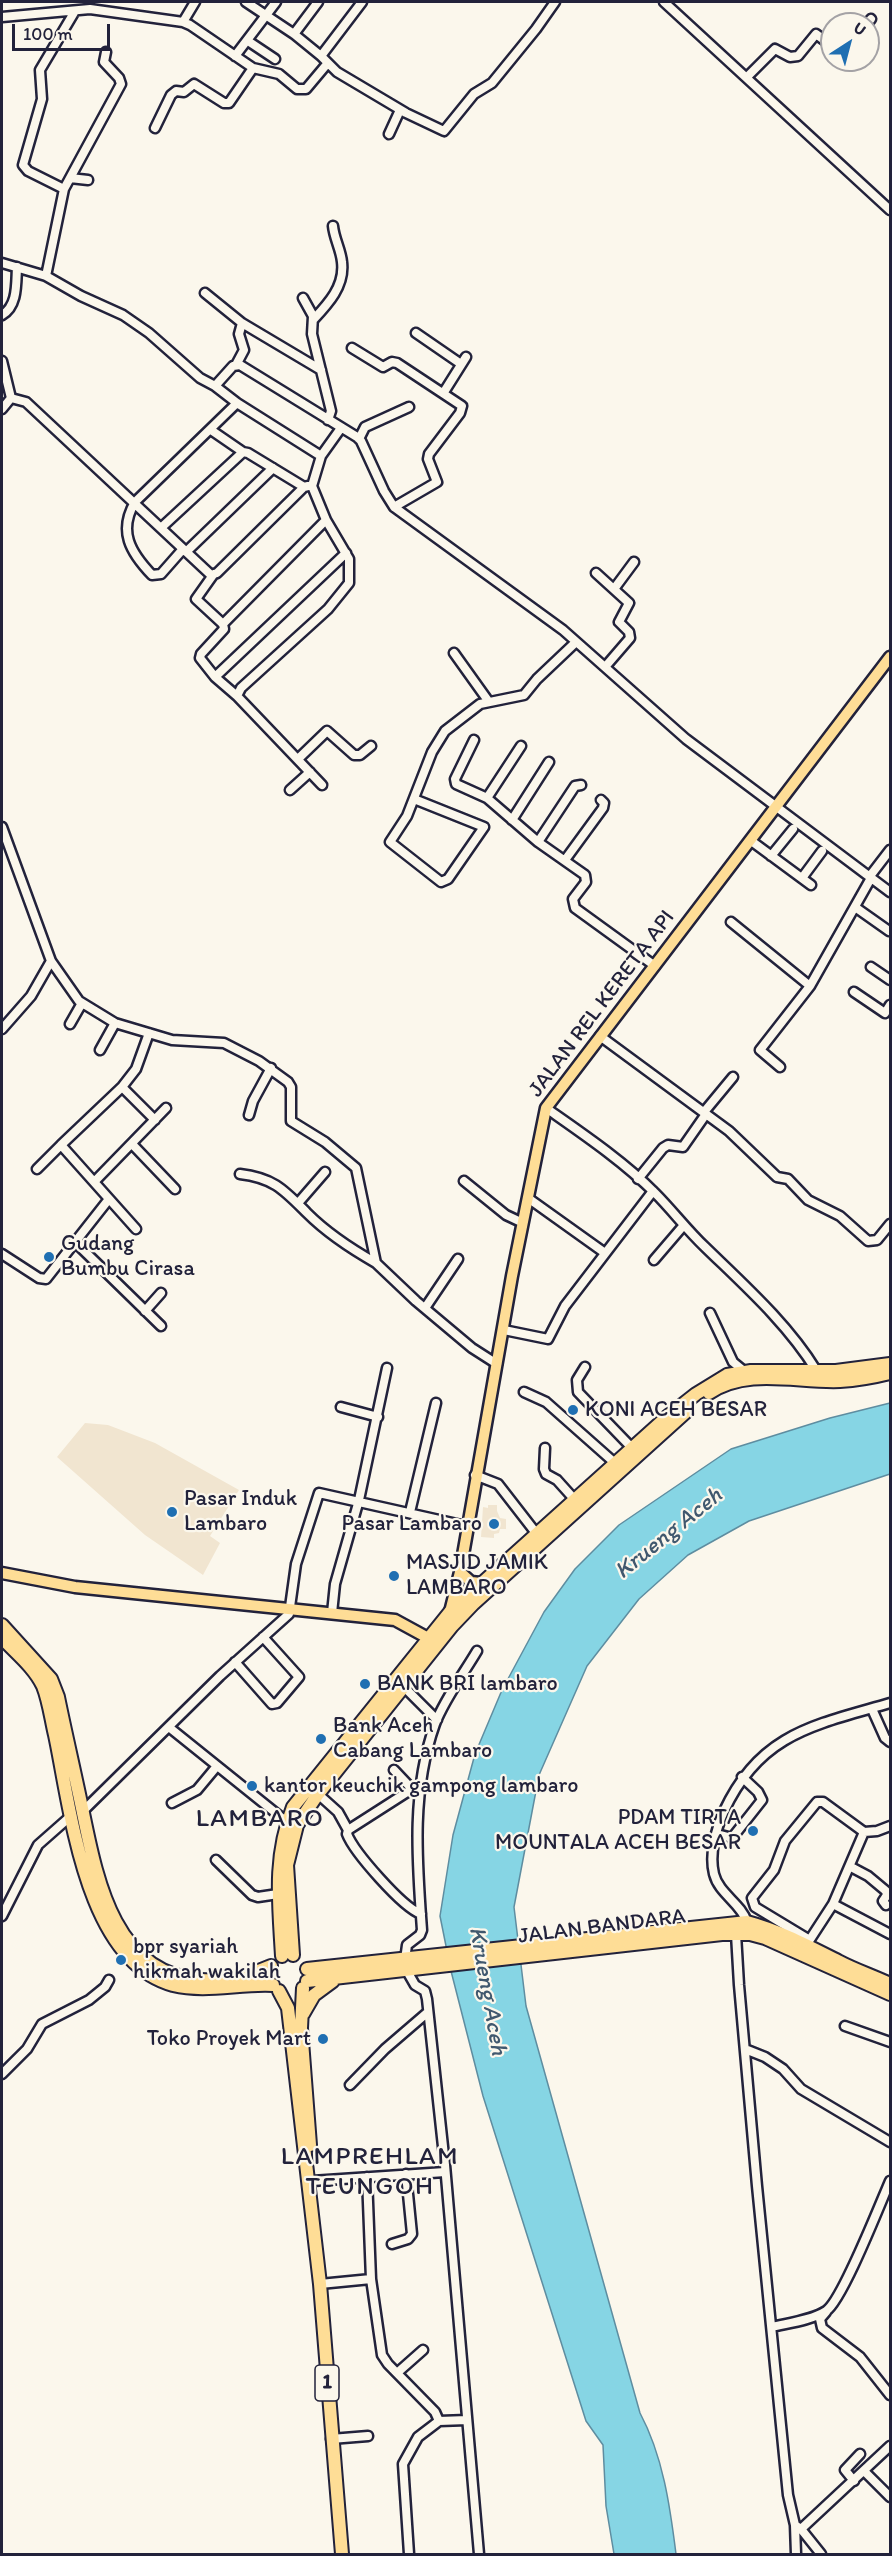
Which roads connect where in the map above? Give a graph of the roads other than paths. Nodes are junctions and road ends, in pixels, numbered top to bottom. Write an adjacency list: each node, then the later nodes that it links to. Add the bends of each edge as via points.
1 (246, 2): 9 (street)
2 (276, 2): 9 (street)
3 (318, 2): 12 (street)
4 (362, 2): 17 (street)
5 (555, 2): 22 (street, via 492,83 474,94 446,131)
6 (664, 2): 21 (street)
7 (191, 3): 11 (street)
8 (75, 11): 10 (street); 11 (street, via 90,9); 27 (street, via 40,70 42,99 23,165)
9 (266, 16): 12 (street); 14 (street)
10 (2, 17)
11 (183, 22): 16 (street)
12 (294, 34): 17 (street)
13 (820, 37): 21 (street, via 816,34 798,56 790,57 775,49)
14 (248, 41): 16 (street); 18 (street)
15 (106, 52): 25 (street, via 104,62 121,84)
16 (236, 56): 20 (street)
17 (321, 56): 19 (street)
18 (274, 59)
19 (327, 64): 20 (street, via 302,90 292,87 279,74); 22 (street)
20 (253, 68): 23 (street, via 229,103 194,84 171,95)
21 (747, 77): 28 (street)
22 (406, 113): 24 (street)
23 (155, 129)
24 (389, 134)
25 (70, 178): 26 (street); 27 (street)
26 (88, 180)
27 (64, 189): 32 (street)
28 (891, 210)
29 (333, 226): 36 (street, via 342,262 341,280 330,302)
30 (2, 263): 31 (street)
31 (17, 267): 32 (street); 35 (street, via 15,296)
32 (46, 276): 43 (street, via 123,315)
33 (205, 293): 37 (street)
34 (303, 298): 36 (street)
35 (2, 315)
36 (313, 320): 42 (street, via 312,334)
37 (242, 323): 41 (street, via 239,334 244,350); 42 (street)
38 (416, 333): 44 (street, via 464,360)
39 (352, 348): 44 (street, via 383,367 397,363)
40 (2, 361): 45 (street)
41 (236, 365): 43 (street); 49 (street)
42 (321, 370): 49 (street, via 331,411)
43 (215, 386): 46 (street)
44 (444, 392): 58 (street, via 462,408 429,454 437,482)
45 (11, 398): 48 (street); 57 (street, via 26,402)
46 (237, 403): 50 (street); 54 (street)
47 (409, 407): 52 (street, via 365,428)
48 (2, 410)
49 (328, 420): 51 (street)
50 (211, 430): 53 (street); 57 (street)
51 (344, 430): 52 (street); 54 (street)
52 (358, 438): 58 (street)
53 (243, 452): 55 (street); 60 (street)
54 (321, 456): 56 (street)
55 (273, 468): 56 (street); 61 (street)
56 (308, 486): 59 (street); 65 (street)
57 (135, 502): 60 (street); 61 (street, via 125,531 149,572 161,574)
58 (394, 507): 68 (street)
59 (326, 520): 62 (street); 67 (street)
60 (162, 527): 61 (street)
61 (185, 550): 65 (street)
62 (346, 553): 72 (street); 73 (street, via 350,578 345,588)
63 (634, 562): 66 (street)
64 (596, 573): 66 (street)
65 (213, 575): 67 (street, via 196,599)
66 (614, 589): 71 (street, via 628,602 619,622 631,636)
67 (223, 624): 72 (street, via 222,632 201,656)
68 (576, 642): 71 (street); 74 (street, via 524,695)
69 (454, 653): 74 (street)
70 (891, 657): 87 (main road, JALAN REL KERETA API)
71 (605, 667): 87 (street, via 686,739)
72 (215, 677): 73 (street)
73 (237, 696): 78 (street)
74 (489, 702): 85 (street, via 472,709 445,731)
75 (474, 740): 84 (street, via 455,782)
76 (371, 746): 78 (street, via 354,755 327,731)
77 (521, 746): 84 (street)
78 (298, 759): 80 (street)
79 (549, 762): 88 (street)
80 (310, 772): 81 (street); 83 (street)
81 (322, 785)
82 (581, 785): 93 (street, via 575,786)
83 (290, 790)
84 (487, 798): 88 (street)
85 (414, 799): 85 (street, via 484,827 448,879 441,882 390,842)
86 (601, 800): 97 (street, via 603,808)
87 (775, 807): 92 (main road, JALAN REL KERETA API); 98 (street)
88 (512, 820): 93 (street)
89 (2, 827): 91 (street)
90 (793, 829): 96 (street)
91 (4, 840): 105 (street)
92 (750, 840): 96 (street); 106 (main road, JALAN REL KERETA API)
93 (538, 842): 97 (street)
94 (891, 850): 98 (street)
95 (822, 851): 99 (street)
96 (771, 856): 99 (street)
97 (565, 860): 106 (street, via 586,878 573,899 575,908)
98 (871, 877): 101 (street); 102 (street)
99 (802, 878): 100 (street)
100 (812, 885)
101 (891, 892)
102 (855, 907): 104 (street); 109 (street)
103 (731, 922): 109 (street)
104 (889, 930)
105 (51, 961): 111 (street); 115 (street, via 31,996)
106 (655, 966): 117 (main road, JALAN REL KERETA API)
107 (871, 967): 108 (street)
108 (891, 980)
109 (810, 986): 119 (street, via 760,1050)
110 (854, 992): 112 (street, via 885,1013)
111 (82, 1003): 113 (street); 114 (street)
112 (891, 1005)
113 (115, 1023): 116 (street); 118 (street)
114 (70, 1024)
115 (2, 1029)
116 (149, 1033): 120 (street, via 172,1040 224,1043); 122 (street, via 136,1069)
117 (600, 1036): 124 (main road, JALAN REL KERETA API); 125 (street)
118 (100, 1050)
119 (780, 1067)
120 (271, 1068): 126 (street); 150 (street, via 291,1087 291,1121 356,1168)
121 (733, 1077): 125 (street)
122 (122, 1087): 127 (street); 129 (street)
123 (166, 1108): 127 (street)
124 (546, 1108): 133 (street); 138 (main road, JALAN REL KERETA API)
125 (705, 1113): 133 (street, via 682,1147 663,1148); 142 (street, via 777,1177 788,1179 808,1200 840,1216 868,1241 877,1240)
126 (249, 1115)
127 (155, 1120): 128 (street)
128 (132, 1144): 134 (street); 136 (street)
129 (61, 1145): 130 (street); 134 (street)
130 (37, 1169)
131 (326, 1172): 140 (street)
132 (240, 1174): 140 (street, via 270,1180)
133 (638, 1179): 137 (street)
134 (95, 1181): 139 (street)
135 (464, 1181): 141 (street, via 506,1215)
136 (175, 1189)
137 (653, 1191): 143 (street); 146 (street)
138 (528, 1198): 141 (main road, JALAN REL KERETA API); 146 (street)
139 (109, 1199): 144 (street); 145 (street)
140 (299, 1202): 150 (street, via 333,1234)
141 (523, 1223): 156 (main road, JALAN REL KERETA API)
142 (891, 1224)
143 (684, 1225): 149 (street); 161 (street, via 765,1306)
144 (136, 1229)
145 (75, 1242): 147 (street, via 46,1279); 153 (street)
146 (605, 1253): 156 (street, via 565,1306 547,1340)
147 (2, 1254)
148 (458, 1259): 152 (street)
149 (654, 1260)
150 (376, 1263): 152 (street)
151 (161, 1293): 153 (street)
152 (425, 1308): 157 (street)
153 (145, 1311): 155 (street)
154 (710, 1313): 162 (street, via 733,1362)
155 (160, 1326)
156 (504, 1330): 157 (main road, JALAN REL KERETA API)
157 (497, 1364): 171 (main road, JALAN REL KERETA API)
158 (891, 1364): 161 (highway)
159 (585, 1367): 169 (street, via 577,1380 578,1392)
160 (387, 1368): 167 (street)
161 (816, 1370): 162 (highway)
162 (744, 1371): 169 (highway, via 727,1375 696,1394)
163 (891, 1373): 172 (highway, via 840,1381 752,1378 714,1390)
164 (524, 1392): 170 (street, via 546,1402)
165 (436, 1402): 174 (street)
166 (341, 1407): 167 (street)
167 (378, 1417): 173 (street)
168 (545, 1448): 172 (street, via 546,1474)
169 (633, 1449): 170 (highway)
170 (616, 1464): 172 (highway)
171 (475, 1475): 175 (main road, JALAN REL KERETA API); 176 (street, via 498,1484)
172 (581, 1499): 176 (highway); 189 (highway, via 452,1626)
173 (359, 1500): 174 (street); 180 (street, via 317,1494 294,1572); 182 (street, via 335,1584)
174 (410, 1512): 175 (street)
175 (466, 1526): 177 (main road, JALAN REL KERETA API)
176 (536, 1533): 179 (highway)
177 (460, 1572): 179 (main road, via 471,1582); 181 (main road, JALAN REL KERETA API)
178 (2, 1573): 180 (main road, via 75,1587)
179 (481, 1583): 181 (highway)
180 (290, 1609): 182 (main road); 184 (street)
181 (450, 1612): 186 (highway)
182 (332, 1613): 186 (main road, via 395,1620)
183 (2, 1625): 195 (highway, via 51,1679 58,1697)
184 (263, 1637): 188 (street); 188 (street, via 299,1677 277,1703 272,1704)
185 (2, 1638): 195 (highway, via 41,1683)
186 (428, 1638): 203 (highway, via 300,1795)
187 (477, 1651): 192 (street)
188 (235, 1662): 193 (street)
189 (404, 1687): 192 (street); 200 (highway)
190 (891, 1703): 191 (street)
191 (872, 1708): 194 (street, via 885,1738); 198 (street, via 781,1741)
192 (437, 1720): 199 (street)
193 (170, 1728): 196 (street); 202 (street)
194 (891, 1742)
195 (66, 1763): 202 (highway)
196 (217, 1766): 201 (street, via 191,1795); 203 (street)
197 (394, 1770): 199 (street)
198 (742, 1777): 207 (street); 207 (street, via 762,1800 732,1838)
199 (416, 1789): 204 (street); 215 (street)
200 (318, 1794): 204 (street, via 338,1812); 221 (highway, via 297,1826 286,1865)
201 (172, 1803)
202 (77, 1813): 214 (street, via 38,1845); 223 (highway, via 108,1906 142,1959 184,1979 216,1981 254,1974); 229 (highway, via 91,1892 100,1916 121,1950 140,1969 175,1985 201,1989 255,1984)
203 (286, 1822): 210 (highway, via 277,1868)
204 (348, 1830): 215 (street, via 348,1837 384,1882 411,1910)
205 (888, 1830): 206 (street)
206 (864, 1832): 209 (street); 211 (street, via 823,1802 817,1802 785,1841 774,1870)
207 (717, 1834): 216 (street, via 713,1860 716,1880)
208 (216, 1860): 210 (street, via 252,1895)
209 (850, 1867): 212 (street); 213 (street, via 886,1892)
210 (278, 1894): 221 (highway)
211 (752, 1903): 216 (street); 220 (street)
212 (833, 1904): 219 (street); 220 (street)
213 (886, 1905)
214 (2, 1912)
215 (421, 1914): 222 (street, via 422,1930 406,1946)
216 (745, 1916): 217 (highway, JALAN BANDARA); 220 (highway, JALAN BANDARA)
217 (723, 1929): 218 (highway, JALAN BANDARA); 222 (highway, JALAN BANDARA)
218 (736, 1934): 224 (highway, JALAN BANDARA, via 765,1938); 235 (street)
219 (891, 1934)
220 (808, 1941): 224 (highway, JALAN BANDARA)
221 (287, 1956): 223 (highway); 226 (highway, via 303,1961)
222 (406, 1965): 225 (highway, JALAN BANDARA); 226 (highway, JALAN BANDARA); 231 (street, via 414,1985 425,1991)
223 (271, 1966): 229 (highway, 1, via 269,1976)
224 (837, 1966): 228 (highway, JALAN BANDARA); 230 (highway, JALAN BANDARA)
225 (342, 1977): 226 (highway, JALAN BANDARA); 233 (highway, via 314,1995 304,2011)
226 (306, 1979): 229 (highway, via 292,1994); 233 (highway, 1)
227 (109, 1980): 236 (street, via 89,2000 42,2024 27,2049)
228 (891, 1984)
229 (276, 1988): 244 (highway, 1, via 288,2008)
230 (891, 1994)
231 (428, 2012): 237 (street); 239 (street)
232 (845, 2026): 234 (street)
233 (301, 2028): 242 (highway, 1)
234 (891, 2042)
235 (745, 2049): 238 (street, via 765,2057 801,2089); 249 (street)
236 (2, 2074)
237 (350, 2085)
238 (891, 2142)
239 (445, 2172): 240 (street); 253 (street)
240 (406, 2174): 241 (street); 245 (street, via 412,2234)
241 (367, 2177): 242 (street); 246 (street)
242 (312, 2181): 244 (highway, 1)
243 (891, 2181): 248 (street, via 842,2291)
244 (312, 2212): 247 (highway, 1)
245 (392, 2244)
246 (371, 2279): 247 (street); 251 (street, via 382,2355)
247 (320, 2284): 256 (highway, 1)
248 (826, 2312): 249 (street); 252 (street, via 820,2319 822,2328 860,2357)
249 (772, 2327): 262 (street, via 788,2494)
250 (423, 2350): 251 (street)
251 (397, 2373): 254 (street)
252 (891, 2395)
253 (467, 2420): 254 (street); 265 (street)
254 (439, 2421): 264 (street, via 418,2437 404,2464)
255 (368, 2436): 256 (street)
256 (331, 2439): 263 (highway, 1)
257 (891, 2446): 259 (street)
258 (860, 2454): 260 (street, via 844,2470)
259 (864, 2471): 260 (street); 261 (street)
260 (854, 2481): 262 (street)
261 (891, 2497)
262 (798, 2527): 266 (street); 267 (street)
263 (342, 2554)
264 (409, 2554)
265 (478, 2554)
266 (795, 2554)
267 (821, 2554)

